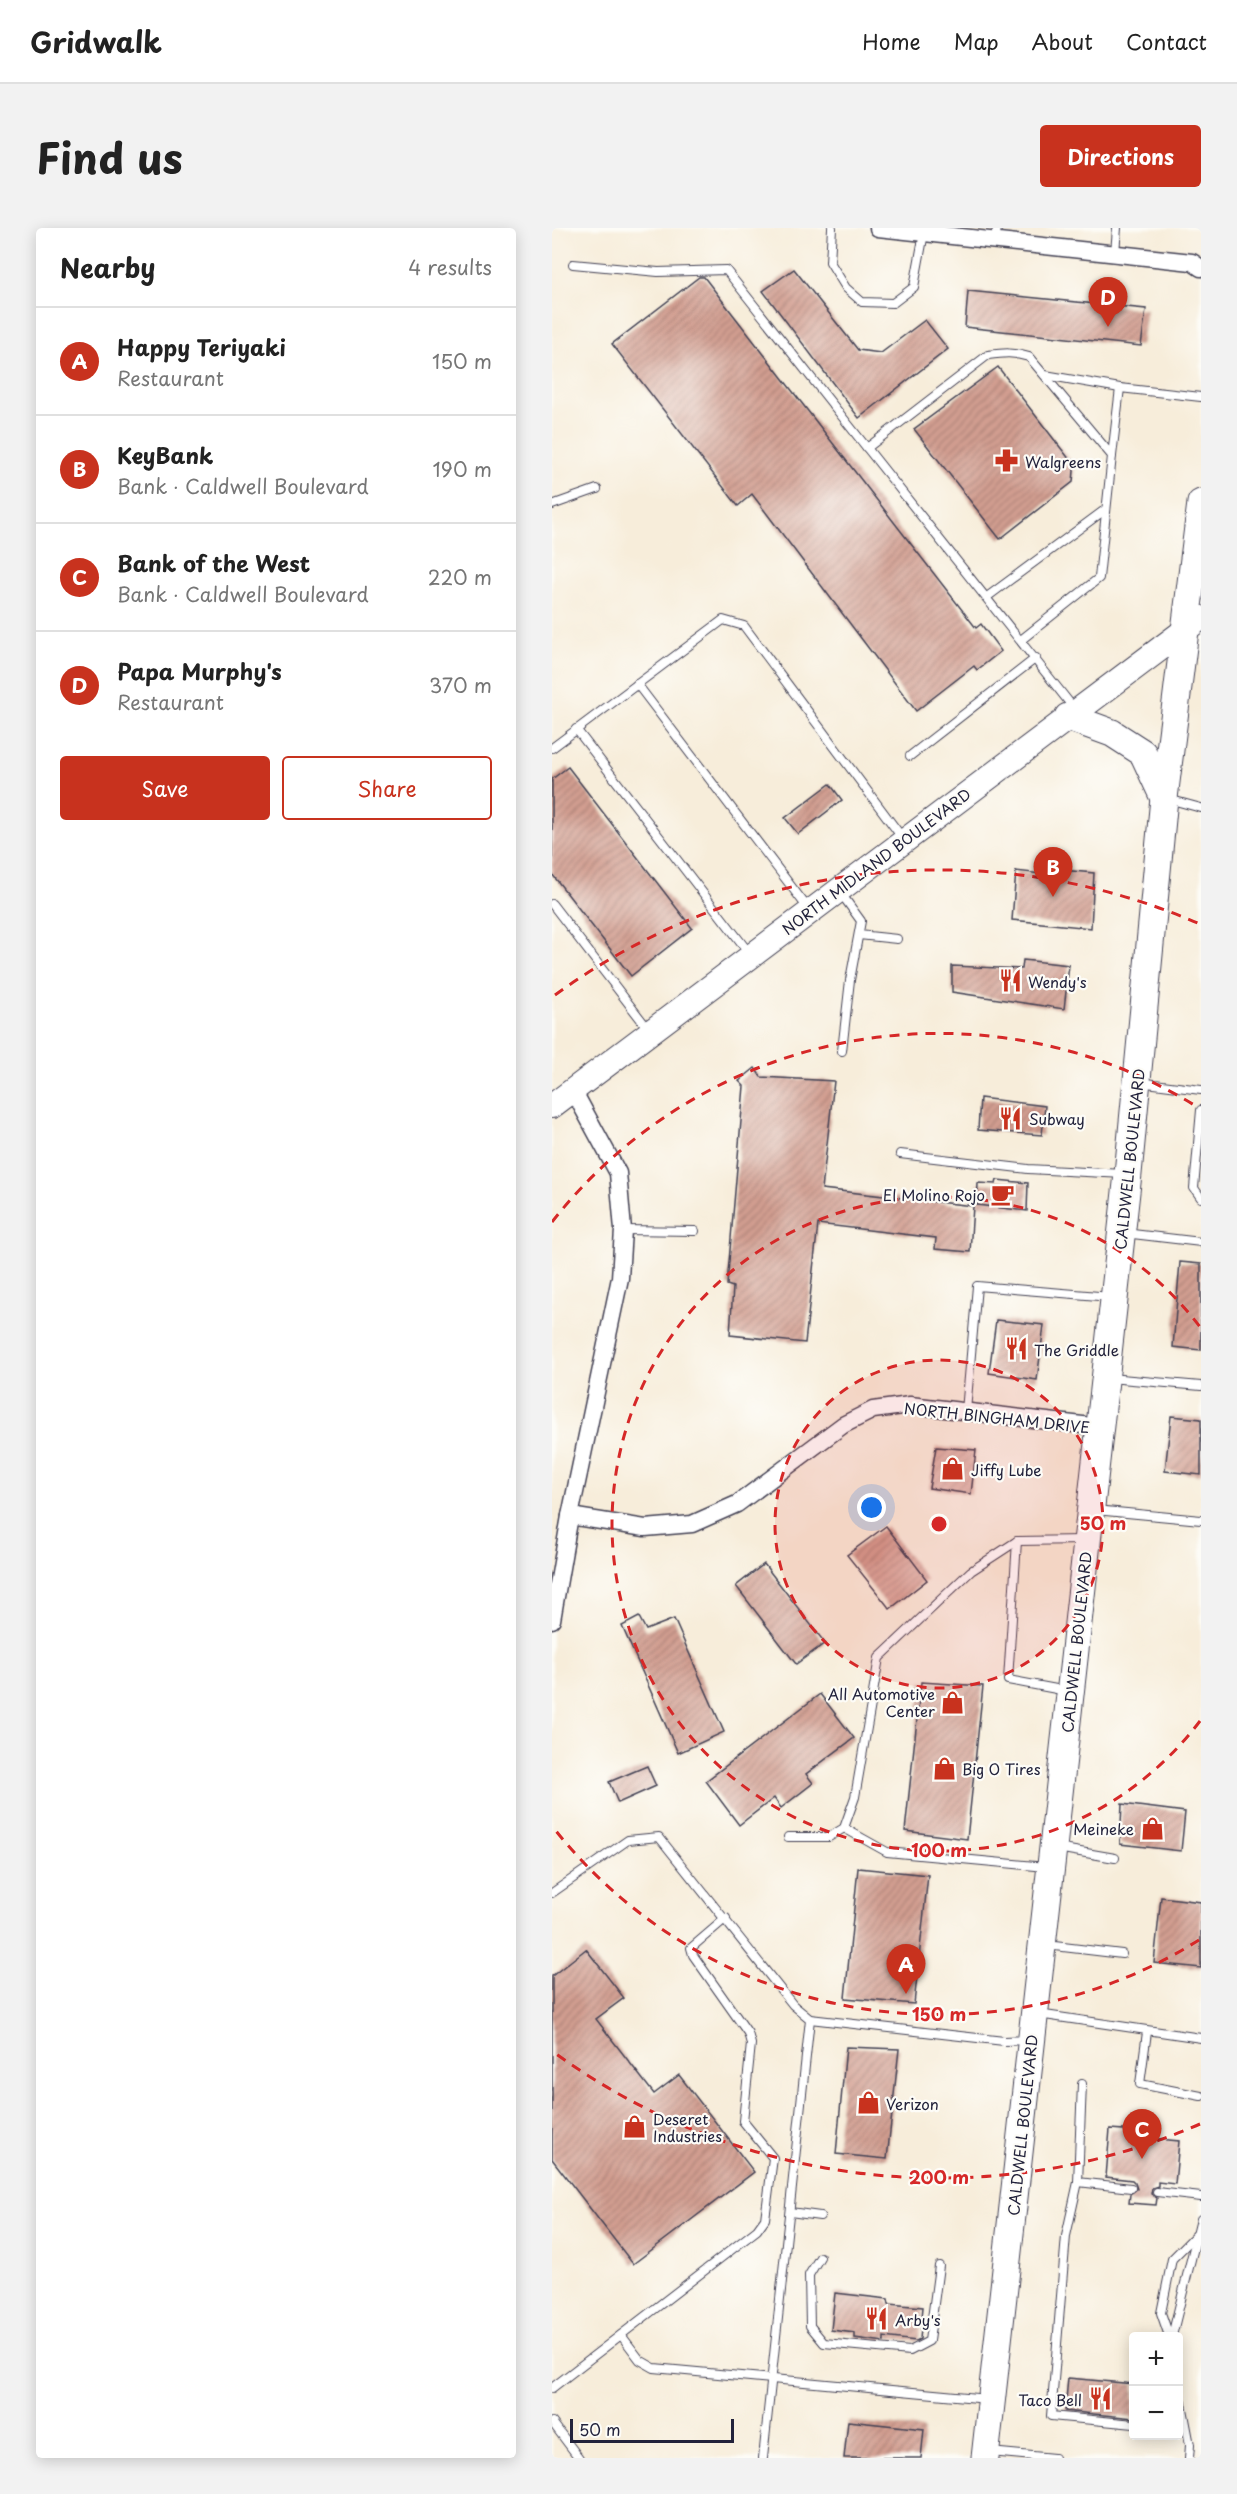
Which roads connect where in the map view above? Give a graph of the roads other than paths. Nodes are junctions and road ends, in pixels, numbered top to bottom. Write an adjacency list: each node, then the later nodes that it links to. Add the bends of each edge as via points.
1 (832, 228): 4 (lane, via 830,262 846,288 862,302 893,303 914,287)
2 (884, 228): 4 (street)
3 (1117, 228): 6 (lane)
4 (924, 233): 5 (street)
5 (996, 234): 6 (street)
6 (1115, 253): 8 (street, via 1192,262)
7 (573, 264): 12 (lane, via 658,272 726,270)
8 (1201, 268)
9 (1045, 375): 10 (lane); 12 (lane, via 1029,357 1016,352 988,355); 13 (lane)
10 (1120, 388): 11 (lane); 13 (lane)
11 (1201, 397)
12 (867, 448): 18 (lane)
13 (1112, 456): 17 (lane)
14 (597, 489): 16 (lane)
15 (1201, 503): 19 (main road, CALDWELL BOULEVARD)
16 (552, 505)
17 (1106, 509): 18 (lane); 20 (lane, via 1099,578)
18 (987, 597): 20 (lane)
19 (1193, 624): 23 (street, NORTH MIDLAND BOULEVARD); 27 (main road, CALDWELL BOULEVARD)
20 (1021, 640): 21 (lane)
21 (1036, 658): 23 (lane); 26 (lane)
22 (637, 684): 24 (lane); 29 (lane, via 723,620 744,626); 32 (lane)
23 (1072, 714): 27 (main road, via 1143,753); 29 (street, NORTH MIDLAND BOULEVARD)
24 (576, 729): 25 (lane); 35 (lane)
25 (552, 748)
26 (910, 756)
27 (1164, 798): 28 (lane); 38 (main road, CALDWELL BOULEVARD)
28 (1201, 808)
29 (904, 840): 30 (street, NORTH MIDLAND BOULEVARD)
30 (838, 889): 32 (street, NORTH MIDLAND BOULEVARD); 33 (lane, via 861,921)
31 (552, 904): 36 (lane)
32 (810, 911): 35 (street, NORTH MIDLAND BOULEVARD)
33 (859, 935): 34 (lane); 37 (lane)
34 (897, 939)
35 (752, 955): 36 (street, NORTH MIDLAND BOULEVARD)
36 (651, 1031): 39 (street, NORTH MIDLAND BOULEVARD)
37 (842, 1051)
38 (1137, 1082): 40 (lane); 44 (main road, CALDWELL BOULEVARD)
39 (573, 1090): 41 (street, NORTH MIDLAND BOULEVARD); 46 (street, via 618,1173)
40 (1201, 1090)
41 (552, 1106)
42 (1201, 1110): 45 (lane, via 1194,1188)
43 (900, 1154): 44 (lane, via 1028,1169)
44 (1128, 1174): 48 (main road, CALDWELL BOULEVARD)
45 (1201, 1198)
46 (623, 1230): 47 (lane); 56 (street, via 620,1278)
47 (695, 1231)
48 (1121, 1232): 49 (lane); 50 (main road, CALDWELL BOULEVARD)
49 (1201, 1242)
50 (1114, 1298): 51 (main road, CALDWELL BOULEVARD); 53 (lane, via 978,1286)
51 (1106, 1377): 52 (lane); 54 (main road, CALDWELL BOULEVARD)
52 (1201, 1386)
53 (966, 1411): 54 (street, NORTH BINGHAM DRIVE); 56 (street, NORTH BINGHAM DRIVE, via 910,1406 873,1410 843,1425 737,1504 692,1524 645,1528)
54 (1100, 1427): 55 (main road, CALDWELL BOULEVARD)
55 (1091, 1509): 57 (lane); 58 (main road, CALDWELL BOULEVARD)
56 (570, 1516): 60 (street)
57 (1201, 1520)
58 (1088, 1540): 59 (lane); 61 (main road, CALDWELL BOULEVARD)
59 (1017, 1541): 61 (lane, via 1008,1680); 62 (lane, via 971,1571 879,1658 855,1797)
60 (552, 1620)
61 (1071, 1691): 64 (main road, CALDWELL BOULEVARD)
62 (844, 1828): 63 (lane, via 829,1836); 64 (lane, via 887,1852)
63 (788, 1838)
64 (1052, 1857): 65 (lane); 68 (main road, CALDWELL BOULEVARD)
65 (1115, 1858)
66 (552, 1893): 67 (lane, via 628,1840 659,1837)
67 (726, 1918): 71 (lane, via 793,2005); 89 (lane, via 691,1948 752,2044 743,2121 772,2158 765,2219 757,2230)
68 (1043, 1944): 69 (lane); 70 (main road, CALDWELL BOULEVARD)
69 (1122, 1954)
70 (1035, 2013): 72 (lane); 74 (main road, CALDWELL BOULEVARD)
71 (810, 2019): 74 (lane, via 1004,2041); 81 (lane)
72 (1147, 2032): 73 (lane); 76 (lane, via 1140,2084)
73 (1201, 2038)
74 (1032, 2040): 92 (main road, CALDWELL BOULEVARD)
75 (1082, 2084): 77 (lane)
76 (1201, 2096)
77 (1078, 2181): 78 (lane); 94 (lane, via 1066,2236 1051,2416)
78 (1131, 2188)
79 (1157, 2192): 80 (lane)
80 (1201, 2197)
81 (790, 2212): 82 (lane); 90 (lane)
82 (820, 2216)
83 (1201, 2219): 84 (lane)
84 (1200, 2231): 87 (lane, via 1172,2259 1161,2313); 88 (lane)
85 (820, 2257): 86 (lane, via 809,2275 810,2326 824,2343 910,2352 929,2341)
86 (939, 2266)
87 (1169, 2332)
88 (1172, 2332)
89 (621, 2335): 90 (lane, via 640,2360 654,2368); 91 (lane)
90 (772, 2380): 92 (lane); 98 (lane)
91 (552, 2388)
92 (992, 2400): 96 (main road, CALDWELL BOULEVARD)
93 (552, 2422): 97 (lane)
94 (1129, 2424)
95 (1183, 2428): 100 (lane, via 1191,2445)
96 (986, 2455): 99 (lane)
97 (579, 2458)
98 (763, 2458)
99 (1054, 2458)
100 (1189, 2458)

